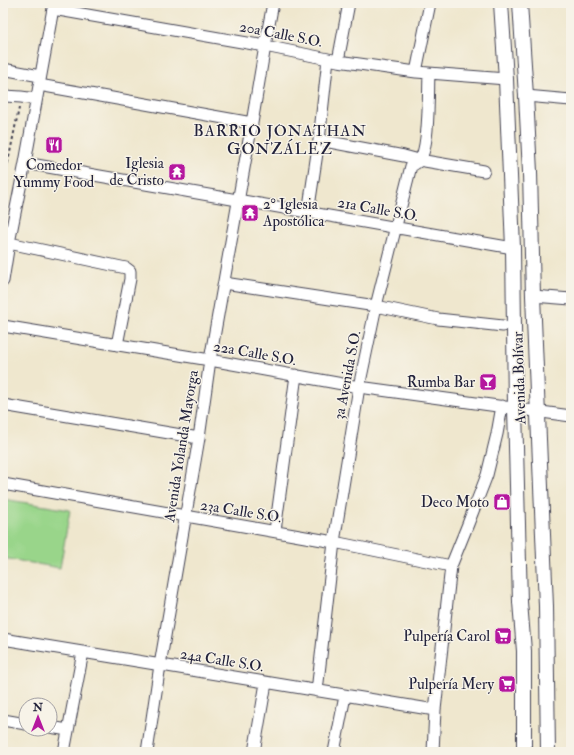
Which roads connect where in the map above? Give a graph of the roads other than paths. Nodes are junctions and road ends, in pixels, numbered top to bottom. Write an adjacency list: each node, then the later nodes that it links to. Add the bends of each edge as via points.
1 (273, 3): 7 (street, Avenida Yolanda Mayorga)
2 (349, 3): 8 (street)
3 (430, 3): 10 (street)
4 (501, 3): 12 (main road, Avenida Bolívar)
5 (520, 3): 15 (main road, Avenida Bolívar)
6 (53, 6): 7 (street, 20a Calle S.O.); 13 (street)
7 (265, 46): 8 (street, 20a Calle S.O.); 18 (street, Avenida Yolanda Mayorga)
8 (333, 60): 10 (street, 20a Calle S.O.); 19 (street)
9 (3, 68): 13 (street)
10 (416, 72): 11 (street, 20a Calle S.O.)
11 (429, 73): 12 (street, 20a Calle S.O.); 20 (street, 3a Avenida S.O., via 427,138)
12 (506, 79): 27 (main road, Avenida Bolívar)
13 (40, 80): 16 (street); 18 (street)
14 (3, 96): 16 (street)
15 (526, 96): 17 (street); 31 (main road, Avenida Bolívar)
16 (36, 100): 21 (street)
17 (571, 100)
18 (252, 123): 23 (street, Avenida Yolanda Mayorga)
19 (319, 140): 20 (street); 24 (street)
20 (419, 160): 22 (street); 25 (street, 3a Avenida S.O., via 411,166)
21 (25, 164): 23 (street, 21a Calle S.O.); 26 (street)
22 (484, 171)
23 (238, 200): 24 (street, 21a Calle S.O.); 30 (street, Avenida Yolanda Mayorga)
24 (308, 213): 25 (street, 21a Calle S.O.)
25 (396, 228): 27 (street, 21a Calle S.O.); 33 (street, 3a Avenida S.O.)
26 (9, 243): 28 (street); 36 (street, via 126,268 130,271)
27 (513, 248): 41 (main road, Avenida Bolívar)
28 (5, 256): 29 (street)
29 (3, 281)
30 (224, 283): 33 (street); 37 (street, Avenida Yolanda Mayorga)
31 (533, 296): 32 (street); 42 (main road, Avenida Bolívar)
32 (571, 299)
33 (376, 306): 35 (street, via 438,319); 39 (street, 3a Avenida S.O.)
34 (3, 326): 36 (street, 22a Calle S.O.)
35 (502, 326)
36 (117, 345): 37 (street, 22a Calle S.O.)
37 (210, 360): 38 (street, 22a Calle S.O.); 44 (street, Avenida Yolanda Mayorga)
38 (296, 375): 39 (street, 22a Calle S.O.); 47 (street)
39 (358, 387): 41 (street, 22a Calle S.O.); 48 (street, 3a Avenida S.O.)
40 (3, 405): 44 (street)
41 (509, 407): 42 (street, 22a Calle S.O.); 49 (street, via 497,434 487,475); 66 (main road, Avenida Bolívar, via 524,651)
42 (537, 412): 43 (street, 22a Calle S.O.); 67 (main road, Avenida Bolívar, via 546,606)
43 (571, 416)
44 (199, 438): 46 (street, Avenida Yolanda Mayorga)
45 (3, 484): 46 (street, 23a Calle S.O.)
46 (186, 516): 47 (street, 23a Calle S.O.); 52 (street, Avenida Yolanda Mayorga)
47 (275, 531): 48 (street, 23a Calle S.O.)
48 (334, 542): 49 (street, 23a Calle S.O.); 54 (street, 3a Avenida S.O.)
49 (450, 566): 56 (street)
50 (3, 639): 51 (street, 24a Calle S.O.)
51 (83, 652): 52 (street, 24a Calle S.O.); 60 (street)
52 (160, 665): 53 (street, 24a Calle S.O.); 62 (street, Avenida Yolanda Mayorga)
53 (266, 683): 54 (street, 24a Calle S.O.); 63 (street)
54 (317, 691): 55 (street, 24a Calle S.O.)
55 (345, 696): 56 (street, 24a Calle S.O.); 64 (street)
56 (435, 710): 65 (street)
57 (3, 720): 58 (street)
58 (18, 723)
59 (58, 728): 60 (street)
60 (68, 730): 61 (street)
61 (64, 752)
62 (147, 752)
63 (254, 752)
64 (334, 752)
65 (433, 752)
66 (524, 752)
67 (548, 752)

